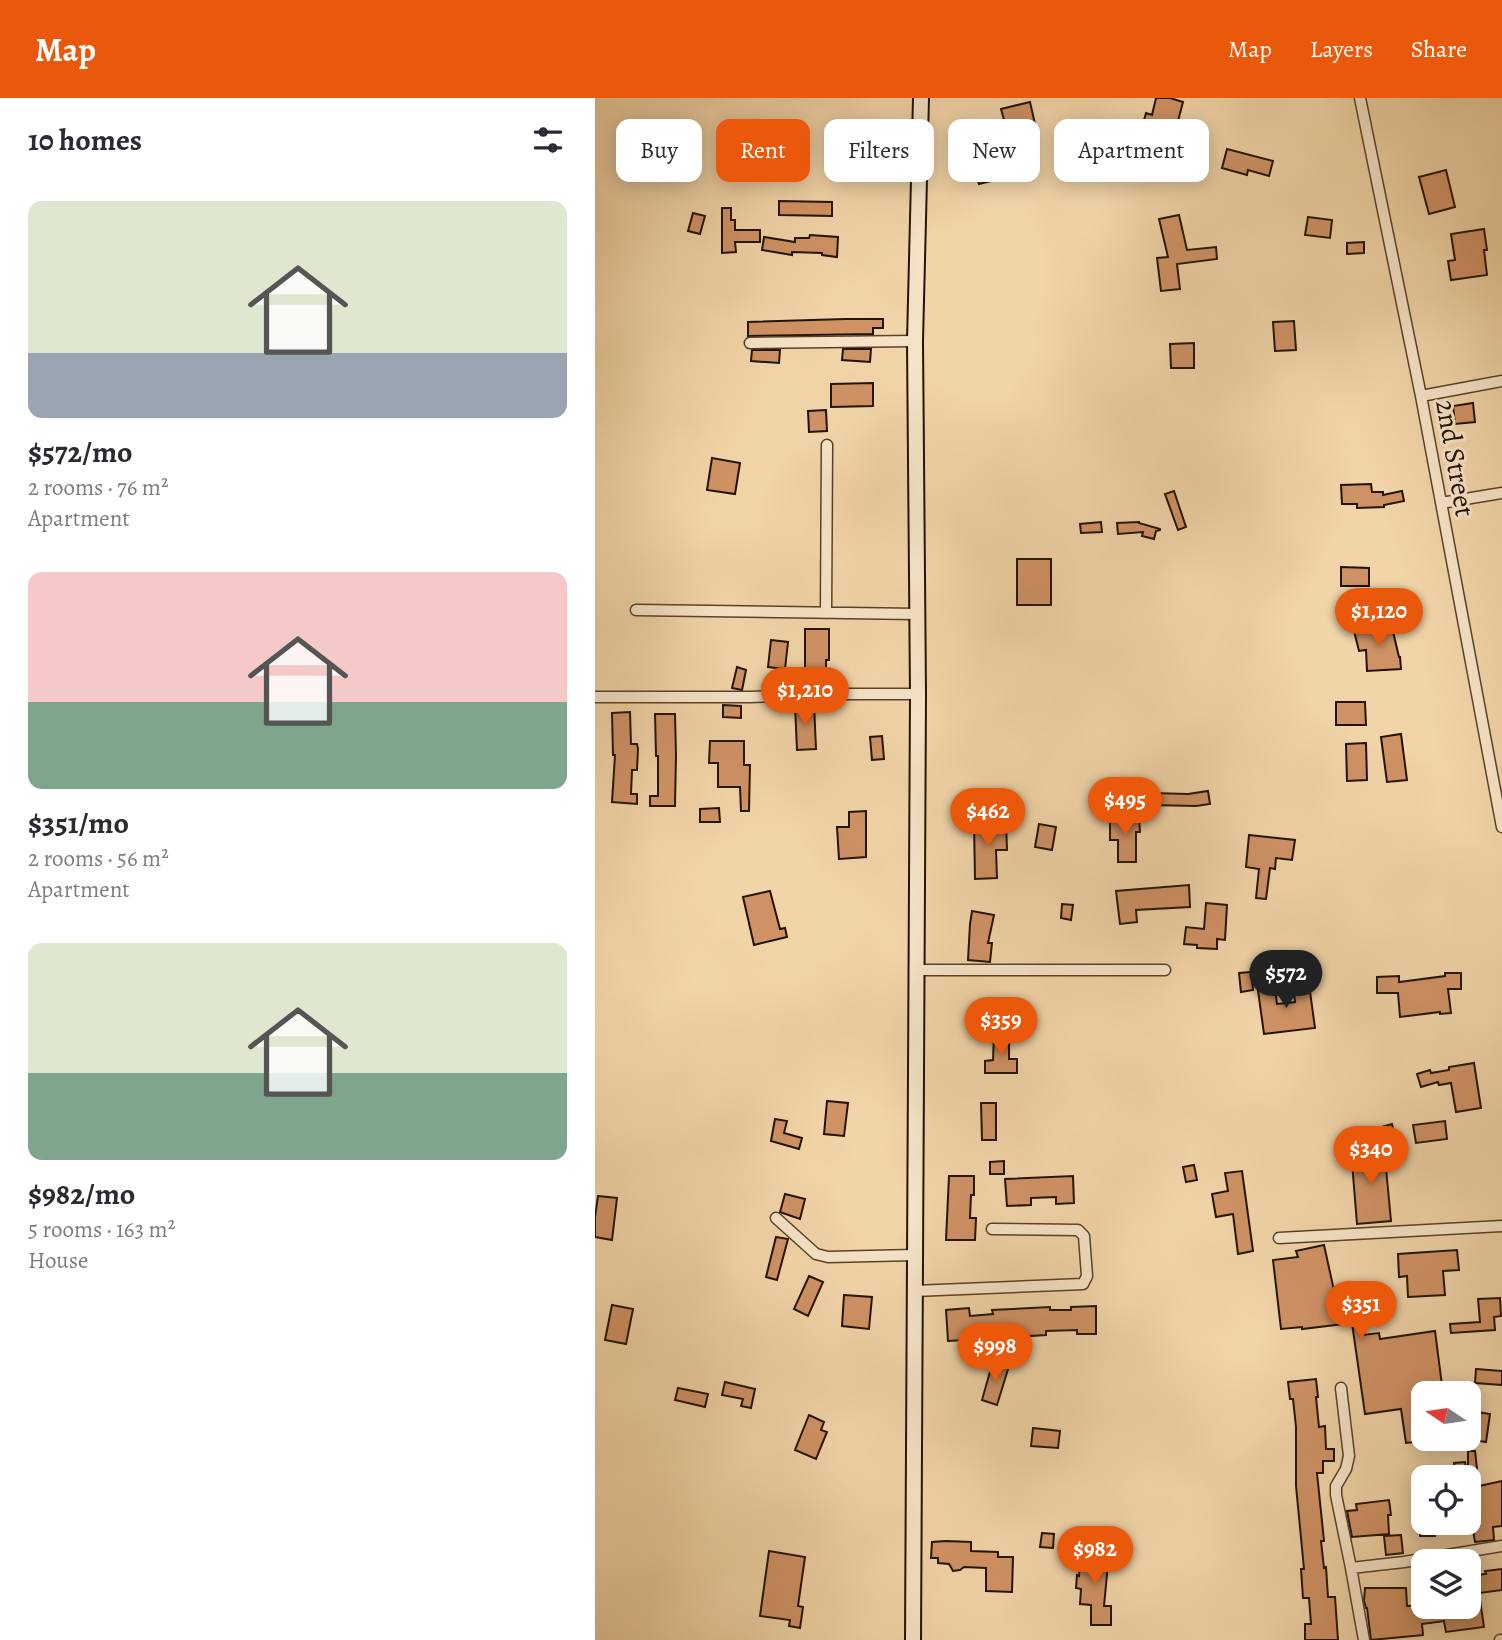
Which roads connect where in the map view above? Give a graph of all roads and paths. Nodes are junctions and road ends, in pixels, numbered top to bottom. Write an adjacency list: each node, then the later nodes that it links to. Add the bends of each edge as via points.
1 (921, 98): 3 (main road)
2 (1360, 98): 6 (street, 2nd Street)
3 (915, 341): 4 (street); 12 (main road)
4 (750, 343)
5 (1502, 381): 6 (street)
6 (1421, 396): 9 (street, 2nd Street)
7 (827, 445): 11 (street)
8 (1502, 492): 9 (street)
9 (1441, 503): 15 (street, 2nd Street)
10 (636, 610): 11 (street)
11 (826, 613): 12 (street)
12 (916, 614): 13 (main road)
13 (918, 694): 14 (street); 16 (main road)
14 (595, 697)
15 (1502, 827)
16 (916, 970): 17 (street); 22 (main road)
17 (1165, 970)
18 (776, 1218): 22 (street, via 816,1254)
19 (1502, 1226): 21 (street)
20 (992, 1229): 23 (street, via 1078,1230 1084,1236 1087,1276 1083,1284)
21 (1279, 1238)
22 (914, 1255): 23 (main road)
23 (914, 1291): 27 (main road)
24 (1341, 1388): 26 (street, via 1349,1456 1336,1495)
25 (1502, 1545): 26 (street)
26 (1351, 1568): 28 (street)
27 (913, 1640)
28 (1364, 1640)

